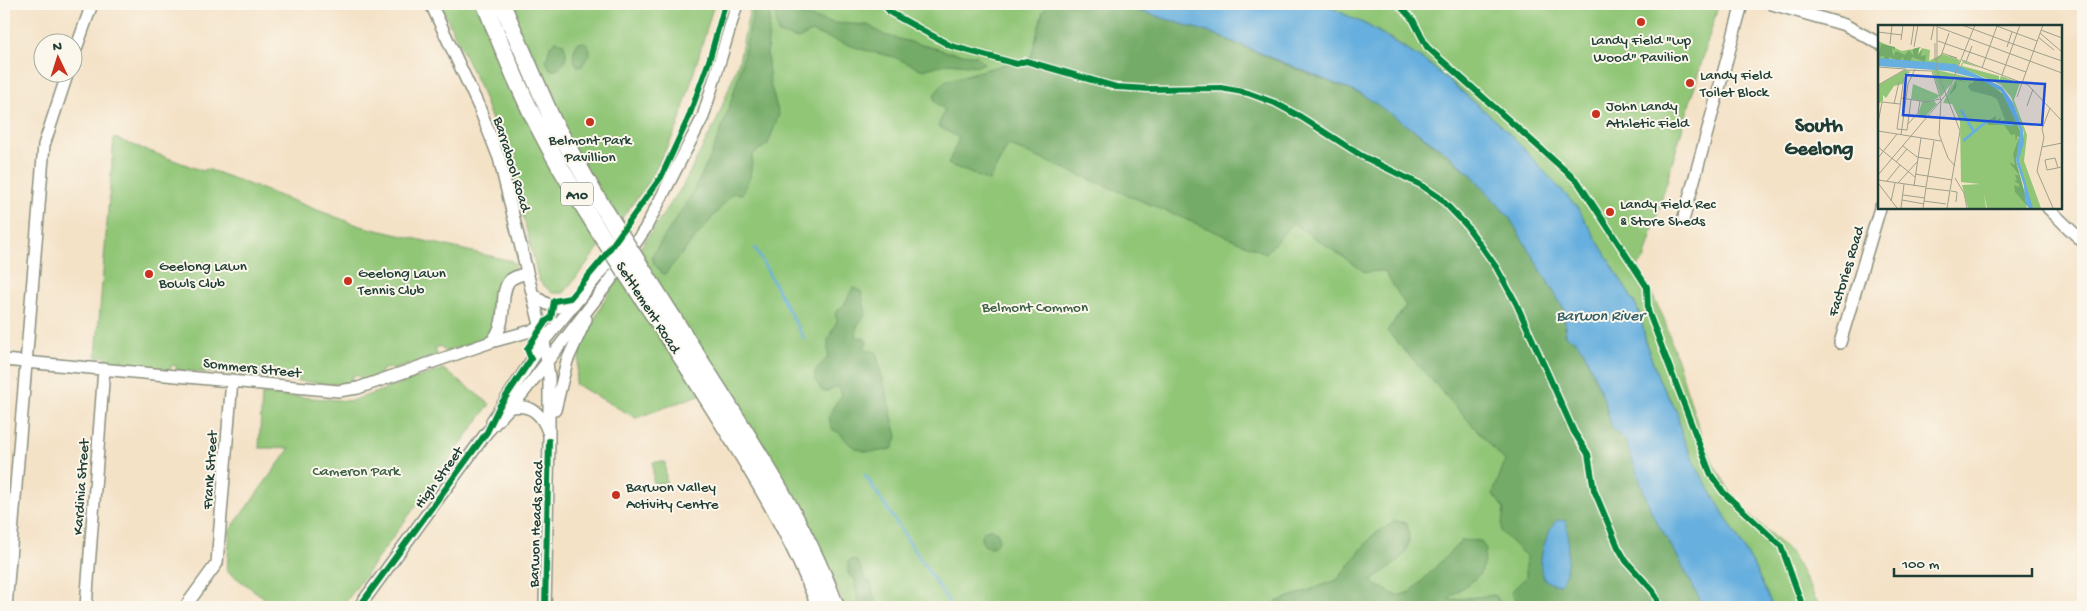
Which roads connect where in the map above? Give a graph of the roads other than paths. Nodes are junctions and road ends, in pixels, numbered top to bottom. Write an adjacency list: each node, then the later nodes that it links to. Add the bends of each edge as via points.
1 (92, 4): 8 (street)
2 (431, 4): 16 (street, Barrabool Road, via 492,140)
3 (485, 4): 27 (highway, Settlement Road / A10, bridge, via 538,126 580,200)
4 (502, 4): 27 (highway, Settlement Road / A10, bridge, via 553,121)
5 (737, 4): 11 (street, via 703,117)
6 (1742, 4): 14 (street)
7 (1772, 4): 9 (street, via 1845,25)
8 (82, 32)
9 (1878, 43)
10 (65, 82): 26 (street, via 44,145)
11 (656, 207): 18 (street, via 640,236); 19 (street, High Street)
12 (1880, 209): 23 (street, Factories Road)
13 (2049, 209): 15 (street)
14 (1684, 217)
15 (2083, 242)
16 (527, 273): 17 (street, Barrabool Road); 22 (street, via 507,284 502,321)
17 (533, 294): 19 (street, via 553,307); 20 (street, Barrabool Road)
18 (597, 297): 25 (street, High Street); 32 (street, via 565,368)
19 (573, 304): 21 (street, High Street)
20 (541, 328): 21 (street, Barrabool Road); 22 (street, Sommers Street)
21 (544, 341): 25 (street, Barwon Heads Road); 31 (street, High Street, via 499,407)
22 (491, 342): 29 (street, Sommers Street, via 345,391)
23 (1840, 343)
24 (4, 360): 26 (street, Sommers Street)
25 (547, 361): 30 (street, High Street); 32 (street, Barwon Heads Road)
26 (26, 362): 28 (street, Sommers Street); 33 (street)
27 (697, 368): 38 (highway, Settlement Road / A10, via 795,549); 39 (highway, Settlement Road / A10, via 783,496 808,542)
28 (104, 369): 29 (street, Sommers Street); 34 (street, Kardinia Street)
29 (232, 380): 35 (street, Frank Street, via 217,563)
30 (512, 407): 31 (street, High Street); 32 (street, via 525,406 534,410 546,426)
31 (487, 432): 36 (street, High Street)
32 (549, 441): 37 (street, Barwon Heads Road)
33 (6, 607)
34 (86, 607)
35 (185, 607)
36 (359, 607)
37 (545, 607)
38 (820, 607)
39 (836, 607)

